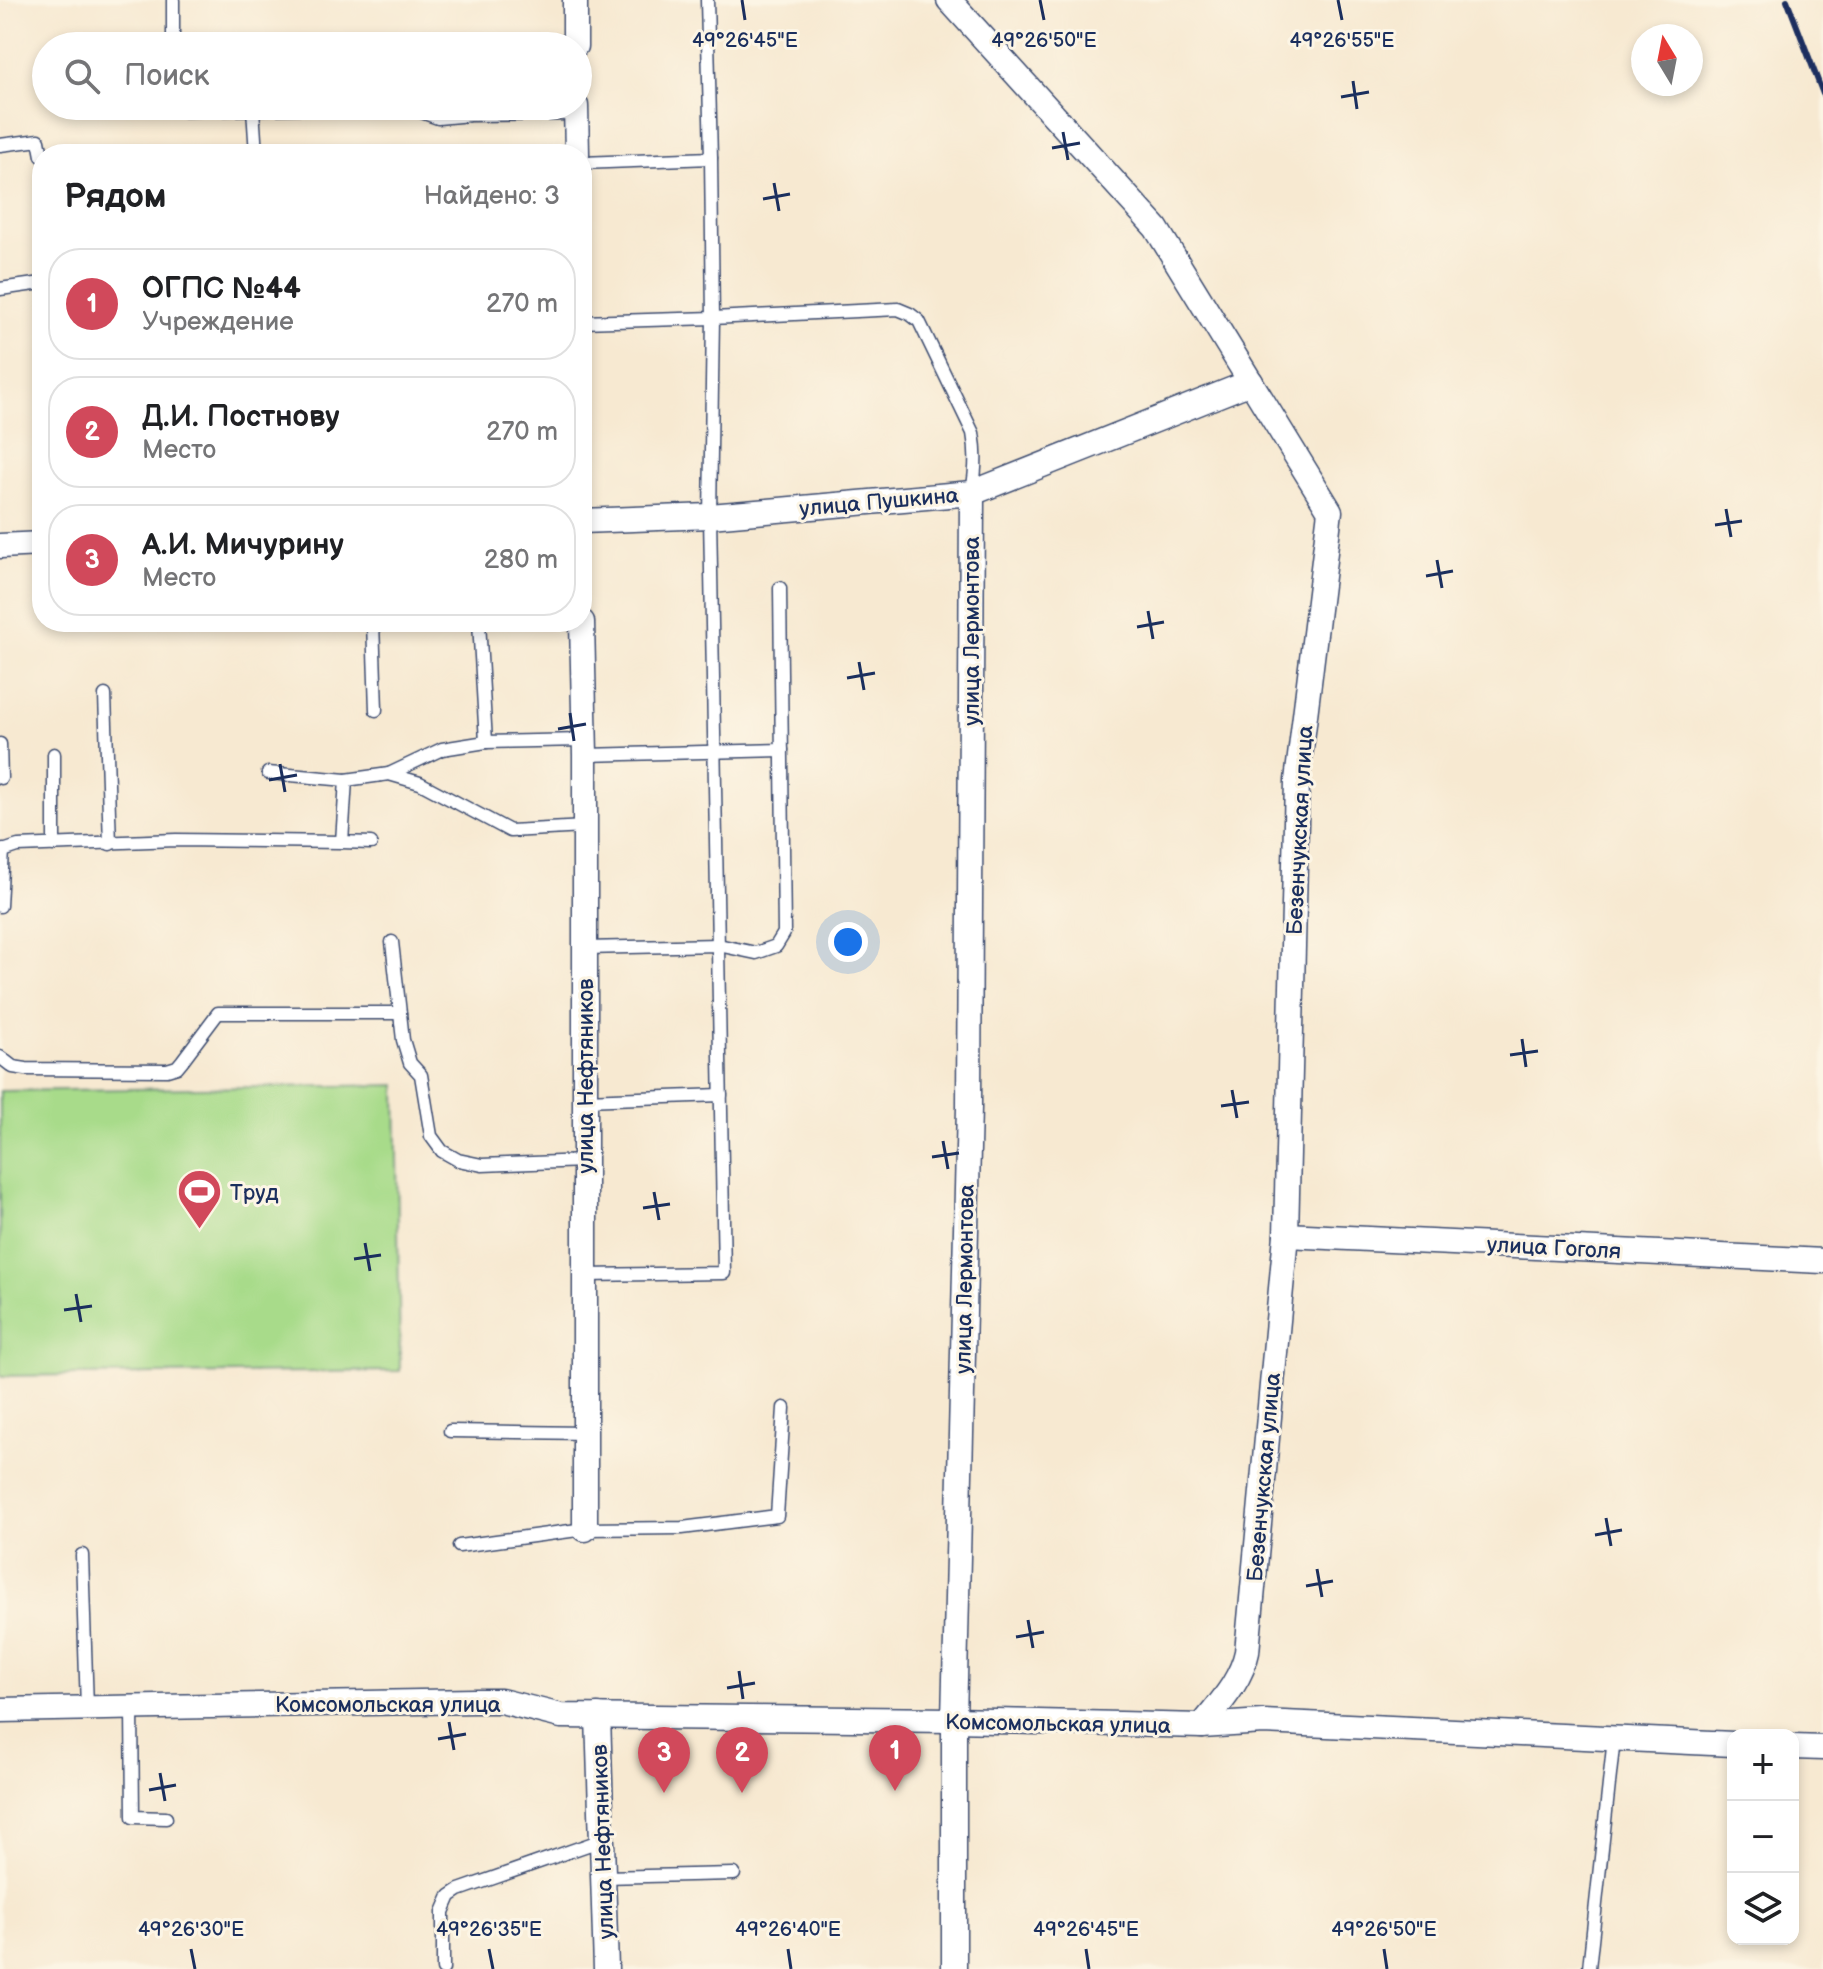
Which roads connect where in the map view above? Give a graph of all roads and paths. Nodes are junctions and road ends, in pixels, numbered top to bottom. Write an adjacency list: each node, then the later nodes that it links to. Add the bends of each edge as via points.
1 (173, 0): 5 (lane)
2 (575, 0): 6 (street)
3 (707, 0): 13 (lane)
4 (949, 0): 19 (street, Безенчукская улица, via 1156,228)
5 (173, 32)
6 (575, 32)
7 (254, 120): 10 (lane)
8 (576, 120): 11 (street)
9 (40, 144): 12 (lane, via 39,140)
10 (255, 144)
11 (577, 144)
12 (0, 145)
13 (711, 158): 14 (lane); 17 (lane)
14 (592, 163)
15 (32, 284): 16 (lane)
16 (0, 289)
17 (713, 318): 18 (lane); 20 (lane, via 898,309 910,314 925,331 973,433 977,452); 21 (lane)
18 (592, 322)
19 (1251, 382): 20 (street, улица Пушкина); 56 (street, Безенчукская улица, via 1330,511 1297,781)
20 (972, 493): 21 (street, улица Пушкина); 69 (street, улица Лермонтова, via 969,1107)
21 (710, 516): 22 (street, улица Пушкина); 35 (lane)
22 (592, 521)
23 (32, 544): 24 (street)
24 (0, 546)
25 (780, 588): 34 (lane)
26 (373, 632): 30 (lane)
27 (480, 632): 31 (lane)
28 (582, 632): 33 (street, улица Нефтяников)
29 (105, 695): 44 (lane)
30 (376, 710)
31 (486, 742): 33 (lane); 38 (lane, via 442,749)
32 (0, 744): 39 (lane)
33 (585, 748): 35 (lane); 41 (street, улица Нефтяников)
34 (782, 750): 35 (lane); 49 (lane, via 784,933 776,946 756,953)
35 (715, 752): 49 (lane)
36 (54, 754): 45 (lane)
37 (268, 773): 40 (lane)
38 (389, 774): 40 (lane); 41 (lane, via 420,783 510,831)
39 (1, 778)
40 (346, 780): 42 (lane)
41 (585, 827): 50 (street, улица Нефтяников)
42 (342, 842): 43 (lane); 44 (lane)
43 (371, 843)
44 (110, 844): 45 (lane)
45 (54, 845): 46 (lane)
46 (2, 851): 47 (lane)
47 (0, 906)
48 (392, 942): 51 (lane)
49 (718, 945): 50 (lane); 53 (lane)
50 (585, 948): 54 (street, улица Нефтяников)
51 (400, 1013): 52 (lane, via 218,1013 177,1067 167,1070 26,1069); 55 (lane, via 410,1063 421,1075 431,1136 442,1151 482,1165)
52 (0, 1057)
53 (721, 1095): 54 (lane); 58 (lane, via 724,1273)
54 (585, 1100): 55 (street, улица Нефтяников)
55 (585, 1161): 58 (street, улица Нефтяников)
56 (1286, 1235): 57 (street, улица Гоголя); 70 (street, Безенчукская улица, via 1247,1652 1235,1683)
57 (1823, 1261)
58 (585, 1275): 61 (street, улица Нефтяников)
59 (784, 1408): 62 (lane, via 777,1516 682,1528)
60 (450, 1431): 61 (lane)
61 (585, 1433): 62 (street, улица Нефтяников)
62 (585, 1529): 63 (lane)
63 (459, 1546)
64 (82, 1555): 65 (lane)
65 (87, 1708): 66 (street, Комсомольская улица); 67 (street, Комсомольская улица)
66 (132, 1708): 68 (street, Комсомольская улица, via 501,1701 561,1716); 75 (lane, via 133,1817)
67 (0, 1710)
68 (598, 1716): 69 (street, Комсомольская улица); 76 (street, улица Нефтяников)
69 (954, 1720): 70 (street, Комсомольская улица); 82 (street, улица Лермонтова)
70 (1202, 1726): 71 (street, Комсомольская улица, via 1263,1722)
71 (1614, 1738): 72 (street, Комсомольская улица); 79 (lane)
72 (1727, 1744)
73 (1799, 1747): 74 (street)
74 (1823, 1748)
75 (166, 1818)
76 (602, 1840): 78 (street, улица Нефтяников); 80 (lane, via 450,1896 443,1912)
77 (734, 1874): 78 (lane)
78 (603, 1877): 81 (street, улица Нефтяников)
79 (1589, 1968)
80 (443, 1969)
81 (606, 1969)
82 (954, 1969)

